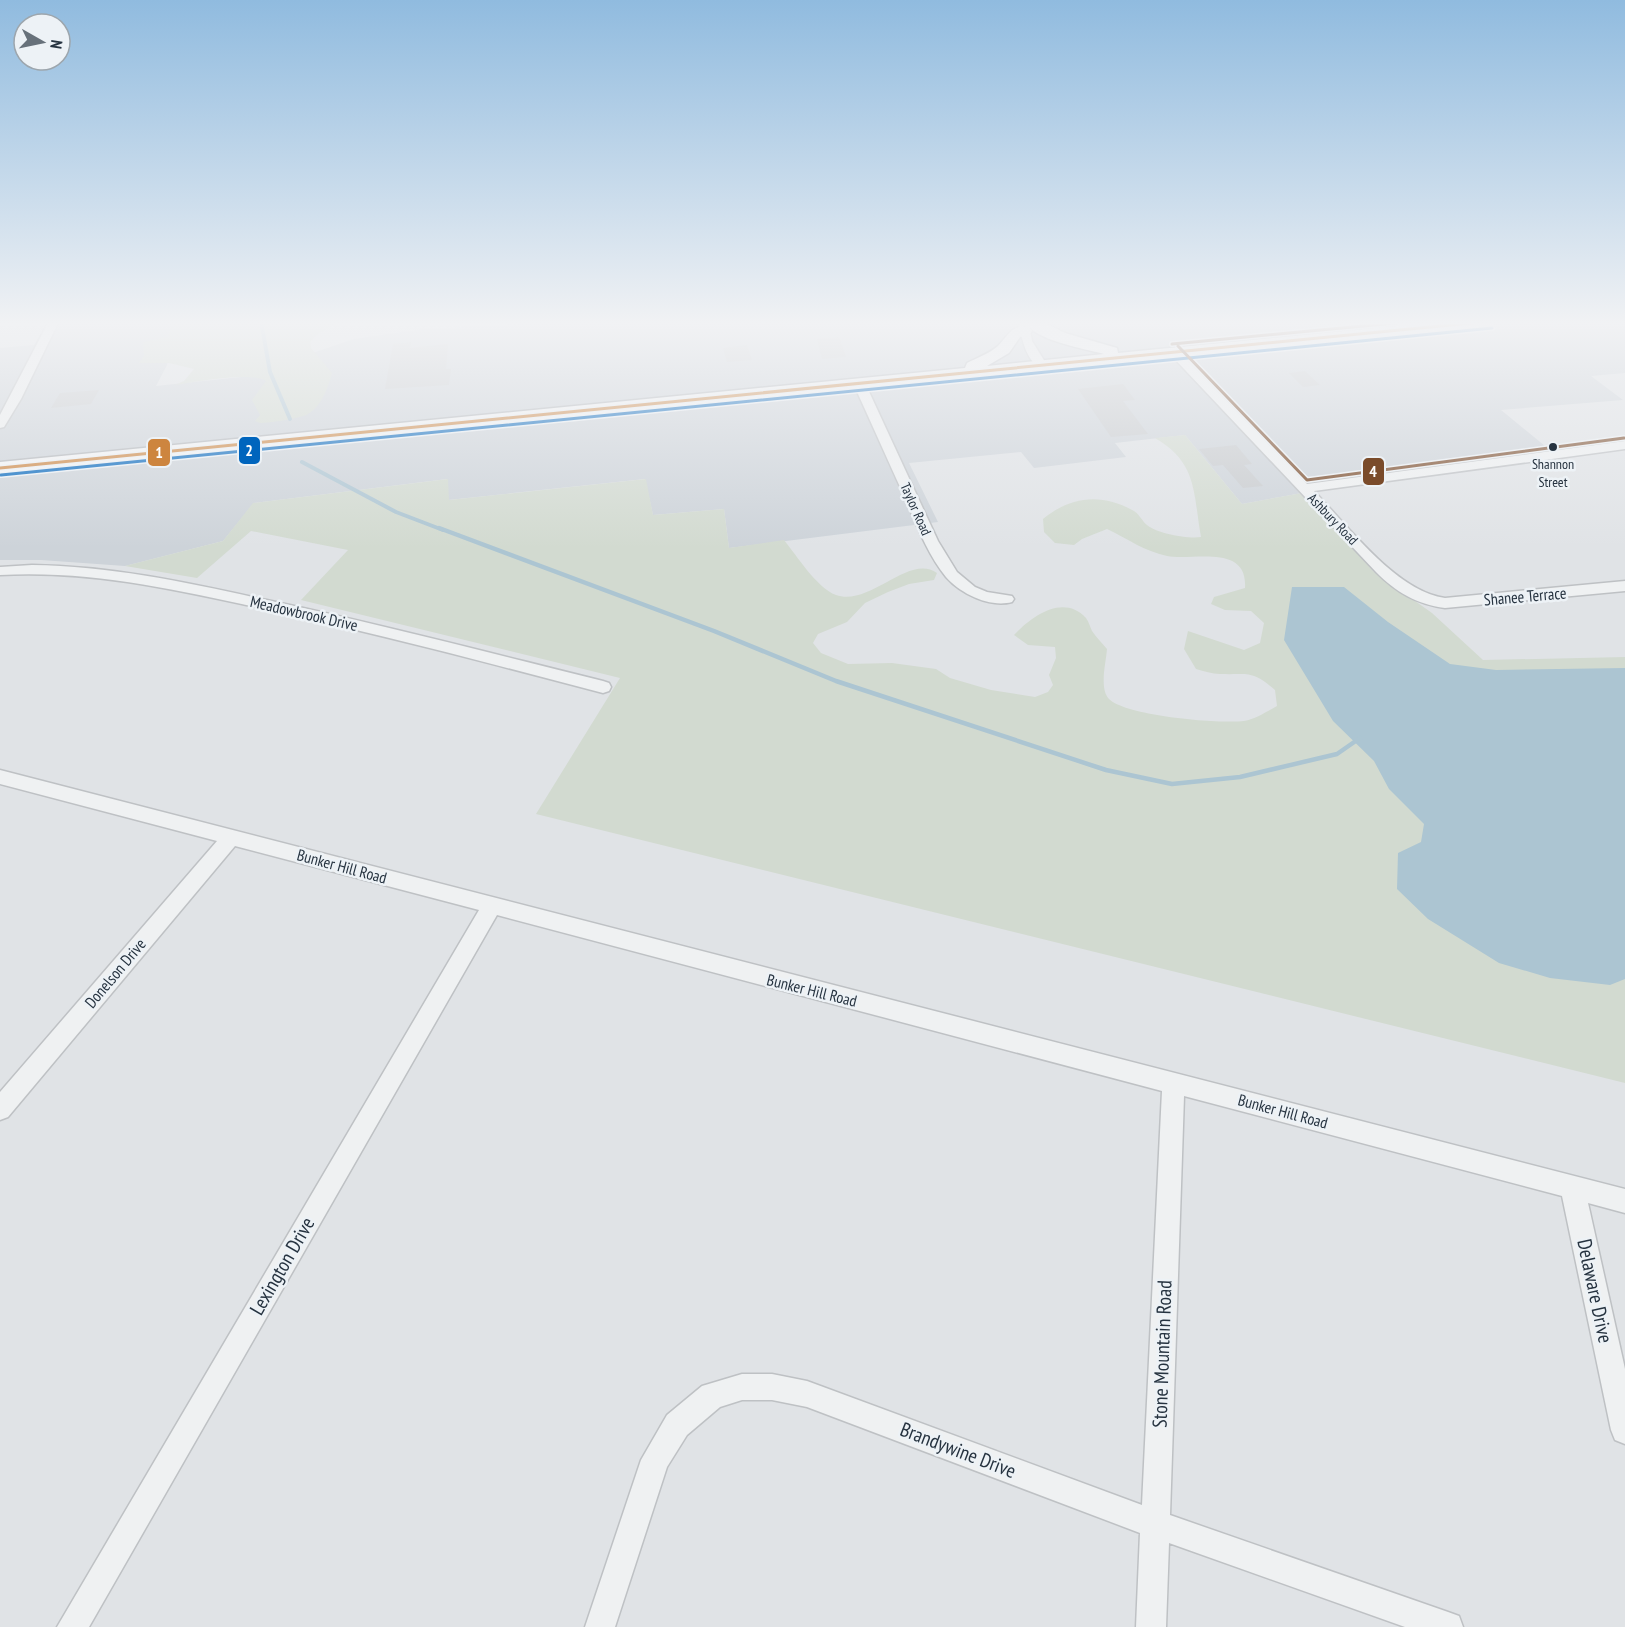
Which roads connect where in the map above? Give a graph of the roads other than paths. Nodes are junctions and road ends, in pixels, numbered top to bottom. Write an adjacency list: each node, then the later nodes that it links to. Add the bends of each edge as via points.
1 (15, 397): 5 (street)
2 (718, 397): 7 (highway)
3 (865, 397): 11 (street, Taylor Road, via 931,541 952,575 977,593)
4 (1217, 397): 8 (street, Ashbury Road)
5 (0, 424)
6 (1625, 445): 8 (street)
7 (0, 468)
8 (1304, 488): 12 (street, Ashbury Road, via 1392,580)
9 (0, 571): 13 (street, Meadowbrook Drive, via 83,569 175,583)
10 (1625, 586): 12 (street, Shanee Terrace, via 1445,603)
11 (1007, 599)
12 (1425, 600)
13 (603, 687)
14 (0, 777): 15 (street, Bunker Hill Road)
15 (231, 837): 16 (street, Bunker Hill Road); 18 (street, Donelson Drive)
16 (492, 905): 17 (street, Bunker Hill Road); 23 (street, Lexington Drive)
17 (1173, 1082): 19 (street, Bunker Hill Road); 22 (street, Stone Mountain Road)
18 (0, 1109)
19 (1572, 1187): 20 (street, Bunker Hill Road); 21 (street, Delaware Drive)
20 (1625, 1201)
21 (1625, 1430)
22 (1155, 1524): 24 (street, Brandywine Drive, via 807,1394 772,1387 742,1387 712,1396 677,1425 655,1460); 25 (street, Stone Mountain Road); 26 (street, Brandywine Drive)
23 (72, 1627)
24 (600, 1627)
25 (1151, 1627)
26 (1448, 1627)

